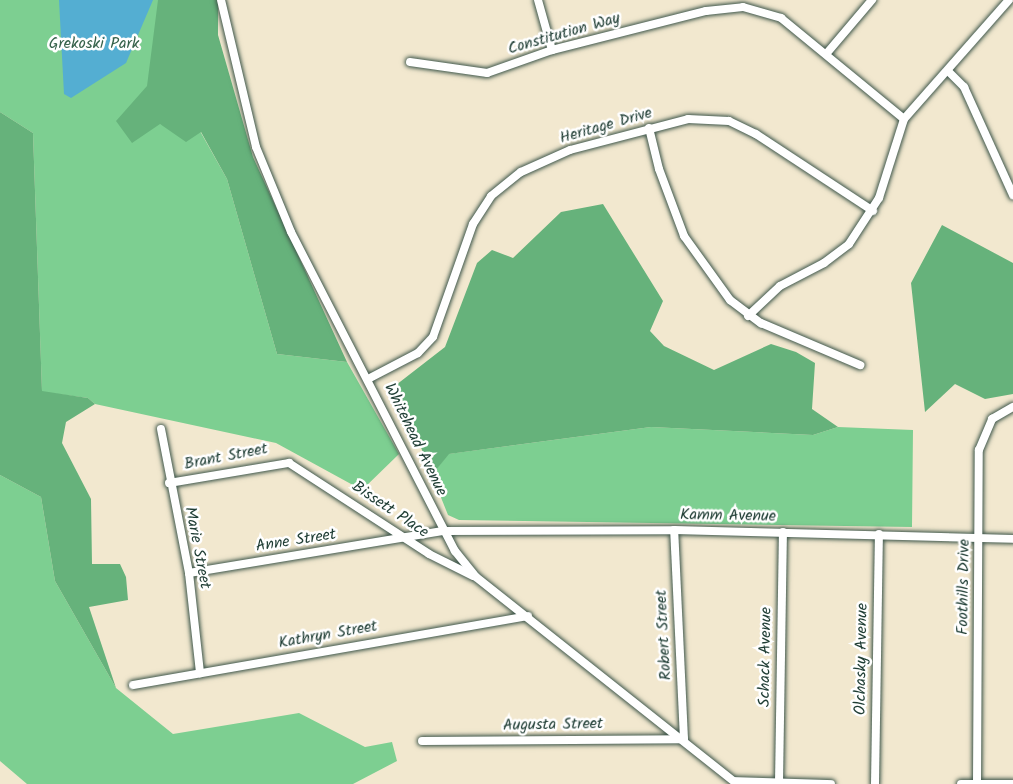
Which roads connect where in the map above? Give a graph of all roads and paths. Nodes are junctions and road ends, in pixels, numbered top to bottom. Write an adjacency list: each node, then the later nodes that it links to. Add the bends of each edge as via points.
1 (221, 0): 16 (street, Whitehead Avenue, via 256,147 291,232)
2 (538, 0): 6 (street)
3 (872, 0): 7 (street)
4 (1009, 0): 9 (street)
5 (744, 4): 6 (street, Constitution Way); 7 (street, Constitution Way, via 781,18)
6 (552, 50): 8 (street, Constitution Way, via 487,73)
7 (827, 53): 10 (street, Constitution Way)
8 (410, 62)
9 (948, 71): 10 (street); 12 (street, via 964,87)
10 (904, 119): 13 (street)
11 (649, 128): 13 (street, Heritage Drive, via 688,119 729,121 756,134); 14 (street, via 659,169 684,236 730,300); 16 (street, Heritage Drive, via 570,150 521,172 491,196 472,224 432,337 418,353)
12 (1013, 195)
13 (873, 211): 14 (street, via 849,244 824,263 780,286)
14 (748, 316): 15 (street)
15 (860, 366)
16 (368, 379): 22 (street, Whitehead Avenue)
17 (1013, 407): 25 (street, Foothills Drive, via 993,419 979,450)
18 (161, 429): 20 (street, Marie Street)
19 (289, 463): 20 (street, Brant Street); 26 (street, Bissett Place)
20 (169, 483): 28 (street, Marie Street)
21 (674, 530): 22 (street, Kamm Avenue); 23 (street, Kamm Avenue); 33 (street, Robert Street)
22 (443, 531): 26 (street, Kamm Avenue); 29 (street, Whitehead Avenue)
23 (783, 532): 24 (street, Kamm Avenue); 36 (street, Schack Avenue)
24 (879, 534): 25 (street, Kamm Avenue); 39 (street, Olchasky Avenue)
25 (980, 538): 27 (street, Kamm Avenue); 37 (street, Foothills Drive)
26 (407, 539): 28 (street, Anne Street); 29 (street, Bissett Place)
27 (1013, 539)
28 (189, 573): 31 (street, Marie Street)
29 (476, 577): 30 (street, Whitehead Avenue)
30 (528, 616): 31 (street, Kathryn Street); 33 (street, Whitehead Avenue)
31 (200, 673): 32 (street, Kathryn Street)
32 (133, 685)
33 (684, 739): 34 (street, Augusta Street); 35 (street, Whitehead Avenue)
34 (422, 741)
35 (736, 783): 36 (street)
36 (779, 783): 38 (street)
37 (977, 783): 40 (street); 41 (street)
38 (831, 784)
39 (875, 784)
40 (962, 784)
41 (1013, 784)

